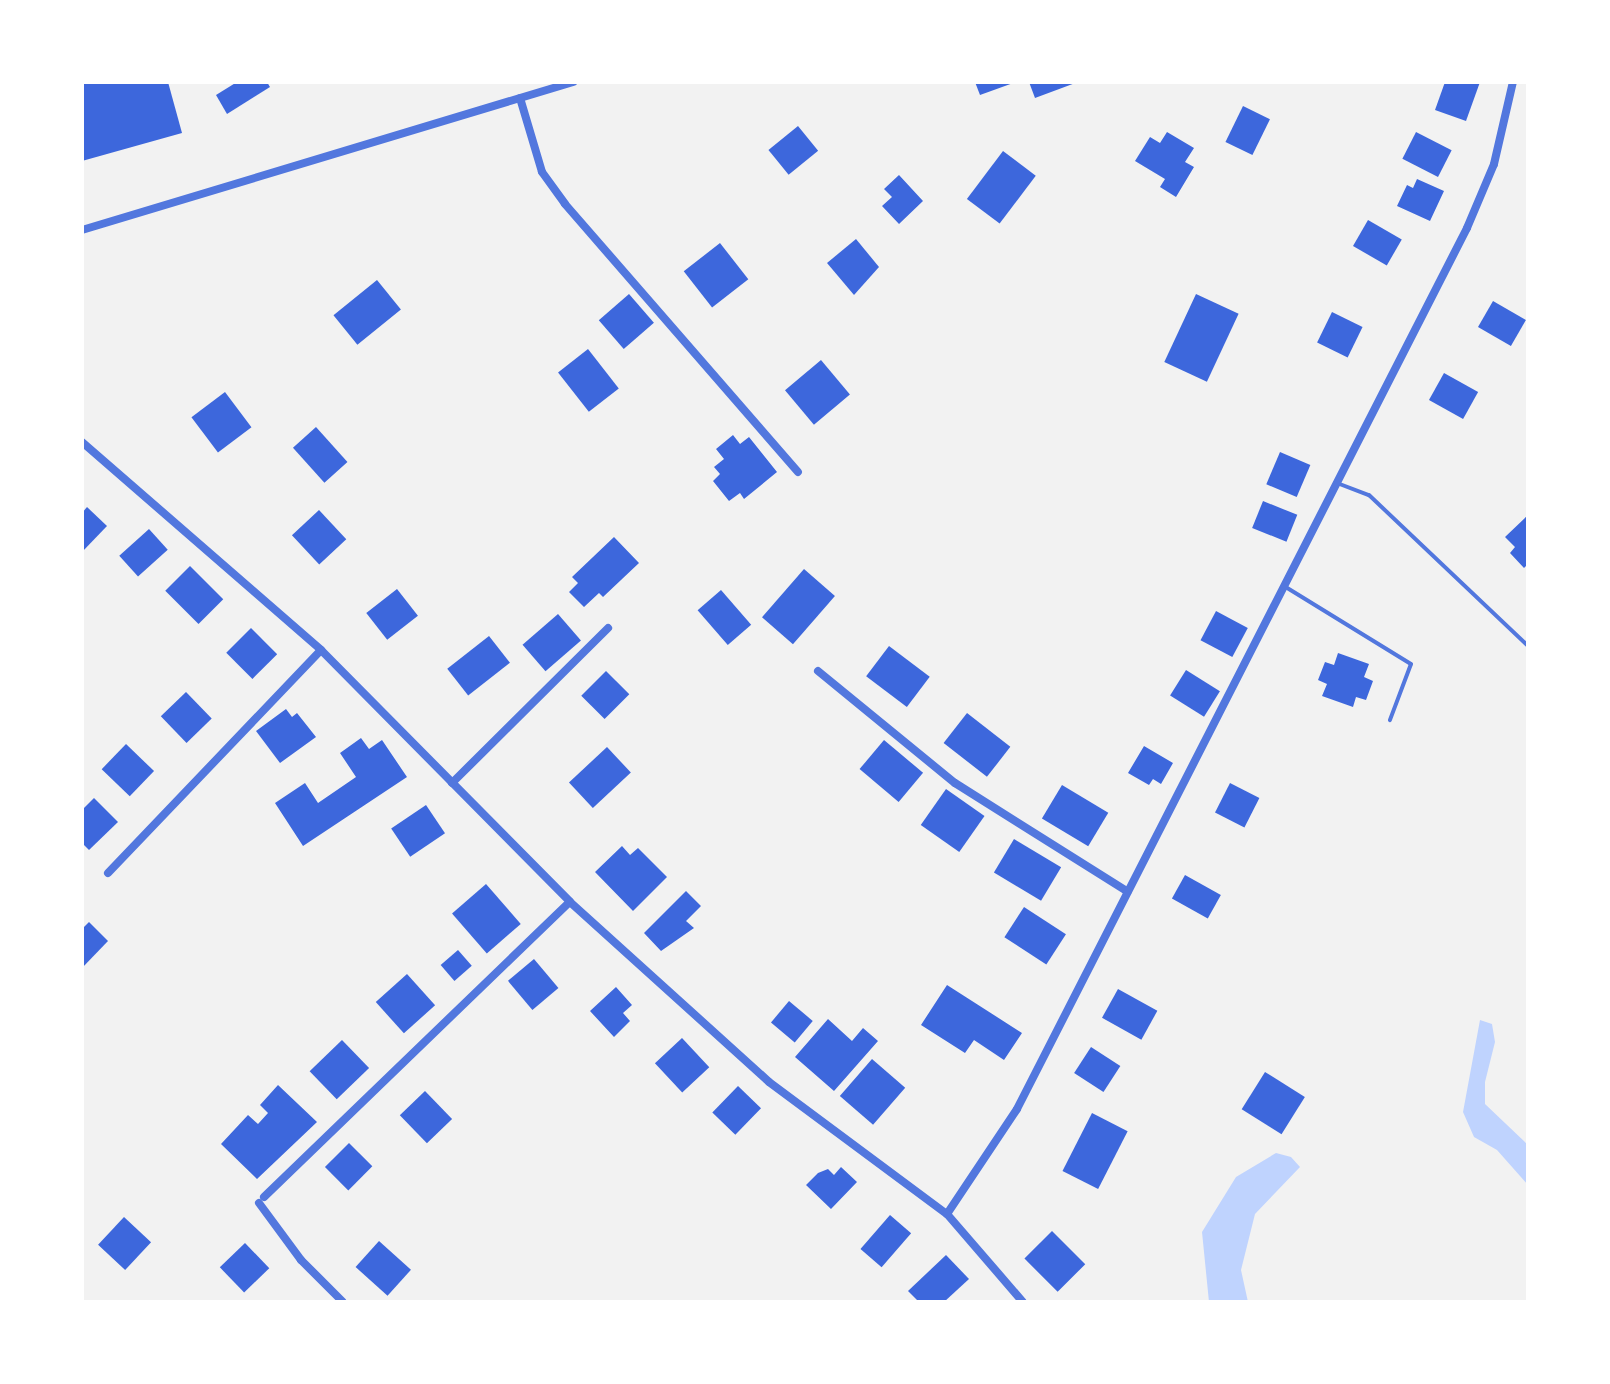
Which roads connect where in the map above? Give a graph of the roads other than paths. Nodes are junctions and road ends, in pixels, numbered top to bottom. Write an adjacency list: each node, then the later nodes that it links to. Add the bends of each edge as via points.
1 (573, 82): 3 (street)
2 (1513, 82): 7 (street, via 1494,164 1467,228)
3 (520, 98): 4 (street); 6 (street, via 542,172 565,204)
4 (82, 230)
5 (82, 442): 11 (street)
6 (798, 472)
7 (1337, 483): 8 (street); 10 (lane, via 1369,495)
8 (1284, 586): 13 (lane, via 1411,664); 16 (street)
9 (608, 628): 14 (street)
10 (1528, 646)
11 (321, 650): 14 (street); 15 (street)
12 (818, 671): 16 (street, via 955,783)
13 (1390, 720)
14 (452, 783): 17 (street)
15 (108, 873)
16 (1128, 892): 18 (street, via 1017,1109)
17 (570, 902): 18 (street, via 769,1082); 19 (street, via 262,1200 301,1260)
18 (947, 1214): 20 (street)
19 (343, 1302)
20 (1023, 1302)

